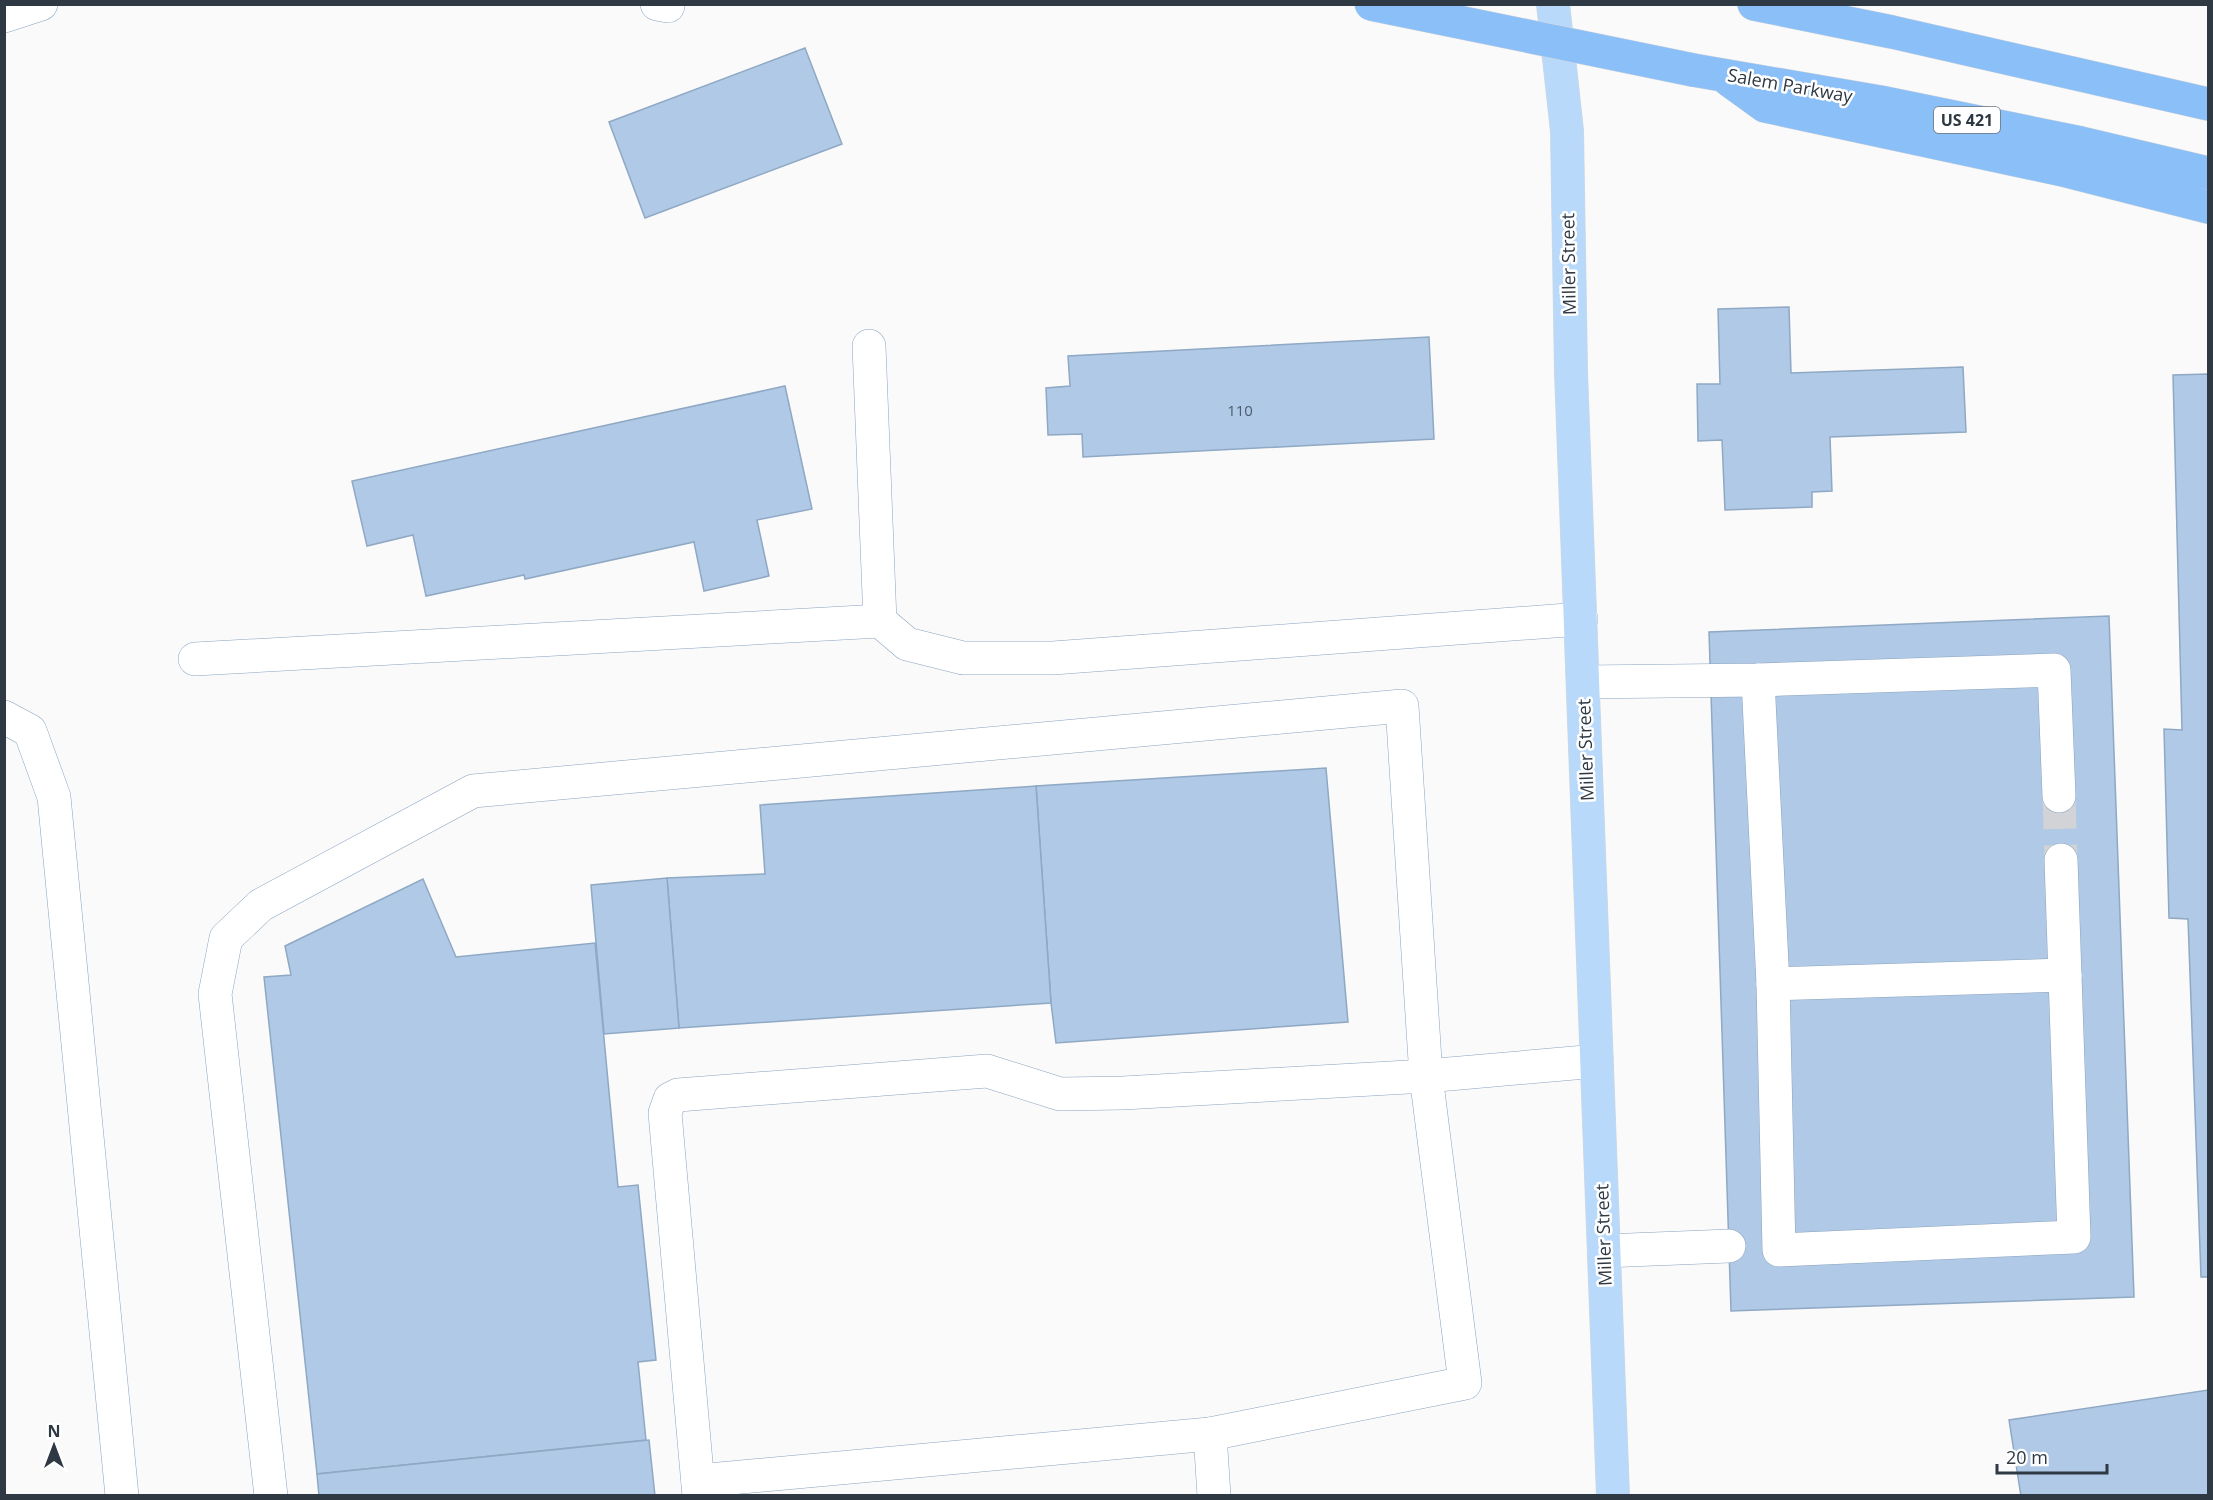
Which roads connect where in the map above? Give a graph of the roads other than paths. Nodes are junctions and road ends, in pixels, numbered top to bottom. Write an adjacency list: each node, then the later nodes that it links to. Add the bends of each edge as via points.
1 (41, 4): 5 (street)
2 (1371, 4): 6 (highway, Salem Parkway / US 421, bridge)
3 (1553, 4): 11 (main road, Miller Street, via 1567,131)
4 (1754, 4): 7 (highway)
5 (4, 16)
6 (1708, 72): 8 (highway, Salem Parkway / US 421, via 1880,102); 9 (highway, via 1765,106 2063,170)
7 (2208, 104)
8 (2208, 173)
9 (2208, 207)
10 (868, 346): 12 (street)
11 (1581, 619): 12 (street, via 1053,657 963,657 907,644); 15 (main road, Miller Street)
12 (880, 621): 13 (street)
13 (195, 659)
14 (1758, 680): 15 (street); 17 (street, via 2054,670); 20 (street)
15 (1583, 682): 21 (main road, Miller Street)
16 (4, 717): 27 (street, via 30,731 54,797)
17 (2059, 796)
18 (2061, 860): 19 (street)
19 (2065, 975): 20 (street); 20 (street, via 2074,1238 1779,1250)
20 (1773, 984)
21 (1597, 1061): 22 (street); 24 (main road, Miller Street)
22 (1426, 1076): 25 (street, via 1465,1383); 26 (street, via 1060,1094 987,1071 678,1095 670,1099 665,1113); 28 (street, via 1402,706 473,791 261,904 226,938 214,994)
23 (1729, 1246): 24 (street)
24 (1604, 1251): 30 (main road, Miller Street)
25 (1210, 1434): 26 (street); 29 (street)
26 (698, 1488)
27 (122, 1496)
28 (271, 1496)
29 (1214, 1496)
30 (1612, 1496)

